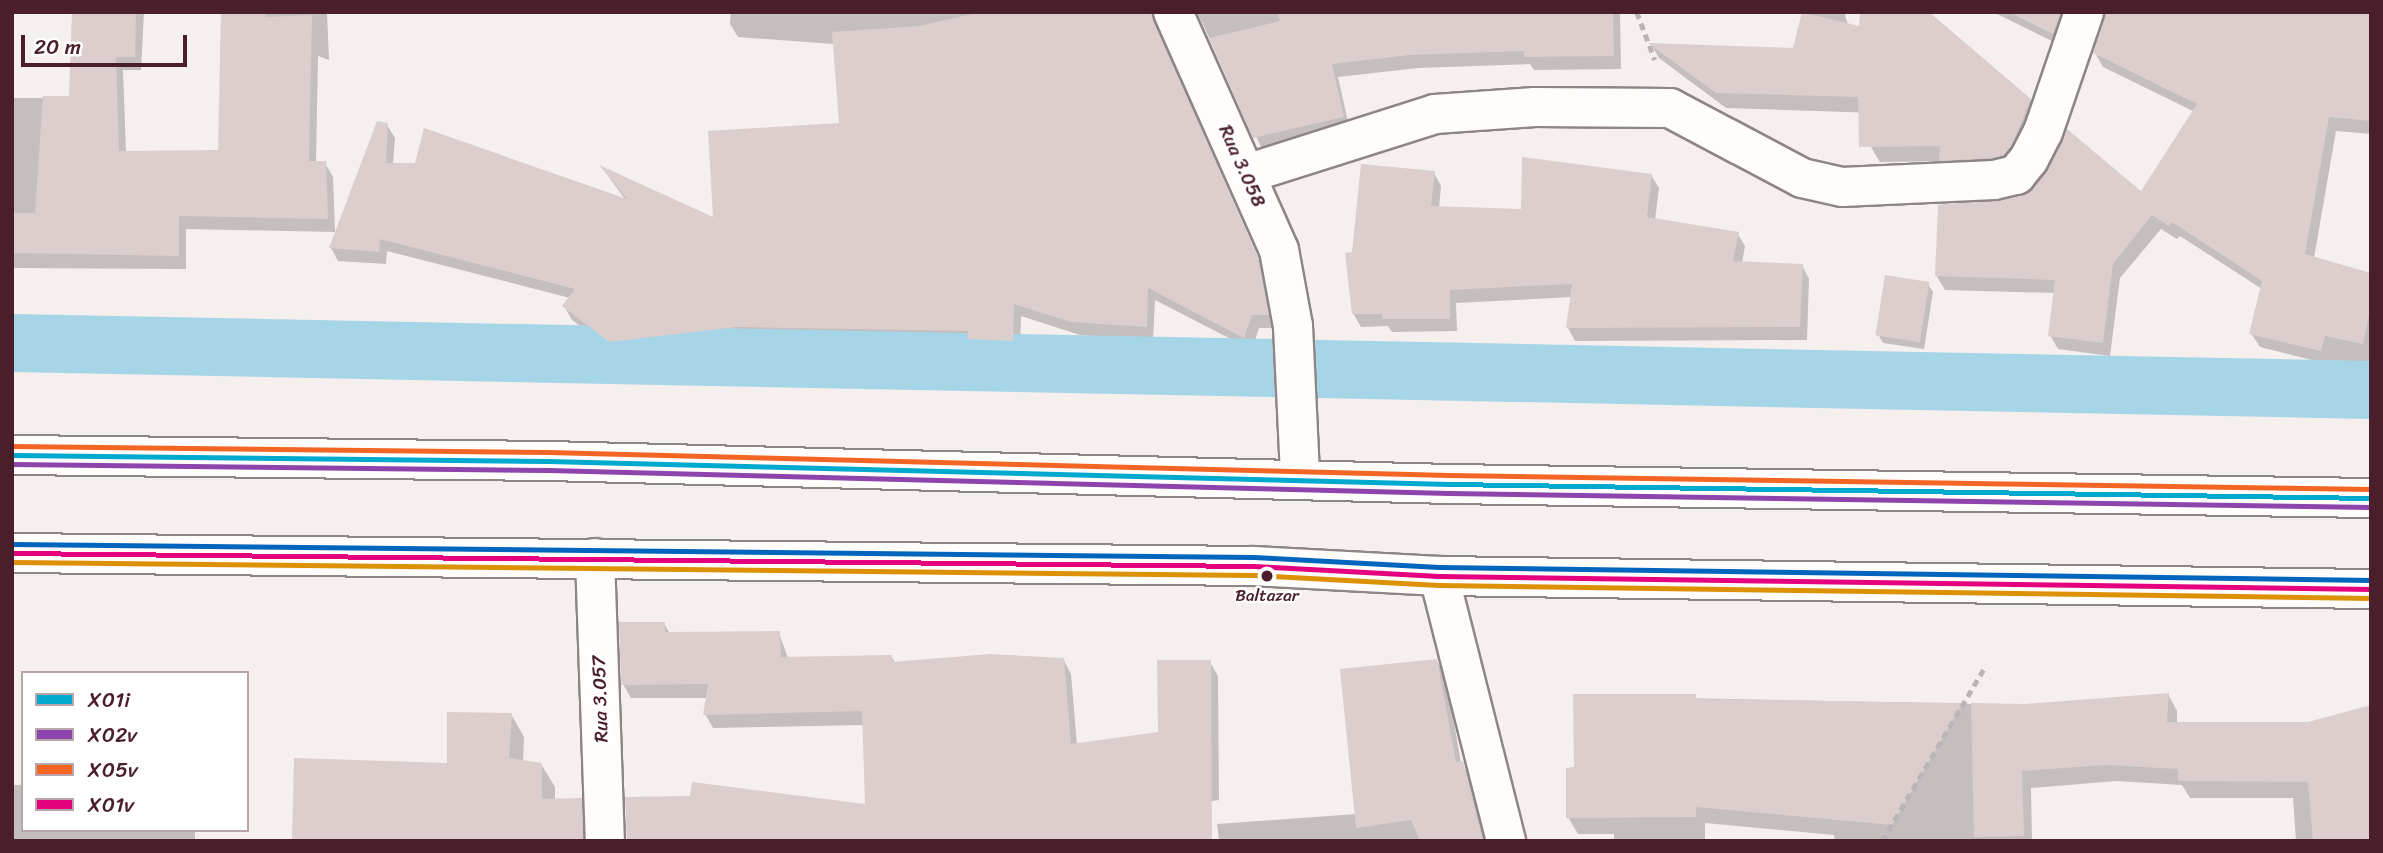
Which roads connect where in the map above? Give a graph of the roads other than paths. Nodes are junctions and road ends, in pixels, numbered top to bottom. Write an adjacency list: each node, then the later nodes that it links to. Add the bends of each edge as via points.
1 (1172, 12): 3 (main road, Rua 3.058)
2 (2084, 12): 3 (main road, via 2034,150 2016,175 1994,180 1842,187 1773,165 1670,108 1535,107 1434,114)
3 (1246, 174): 5 (main road, Rua 3.058, via 1279,250 1293,326)
4 (12, 455): 5 (main road)
5 (1300, 477): 6 (main road, via 1449,484)
6 (2371, 498)
7 (12, 553): 8 (main road)
8 (595, 558): 9 (main road, via 1254,566); 11 (main road, Rua 3.057)
9 (1439, 576): 10 (main road); 12 (main road)
10 (2371, 589)
11 (605, 841)
12 (1506, 841)

